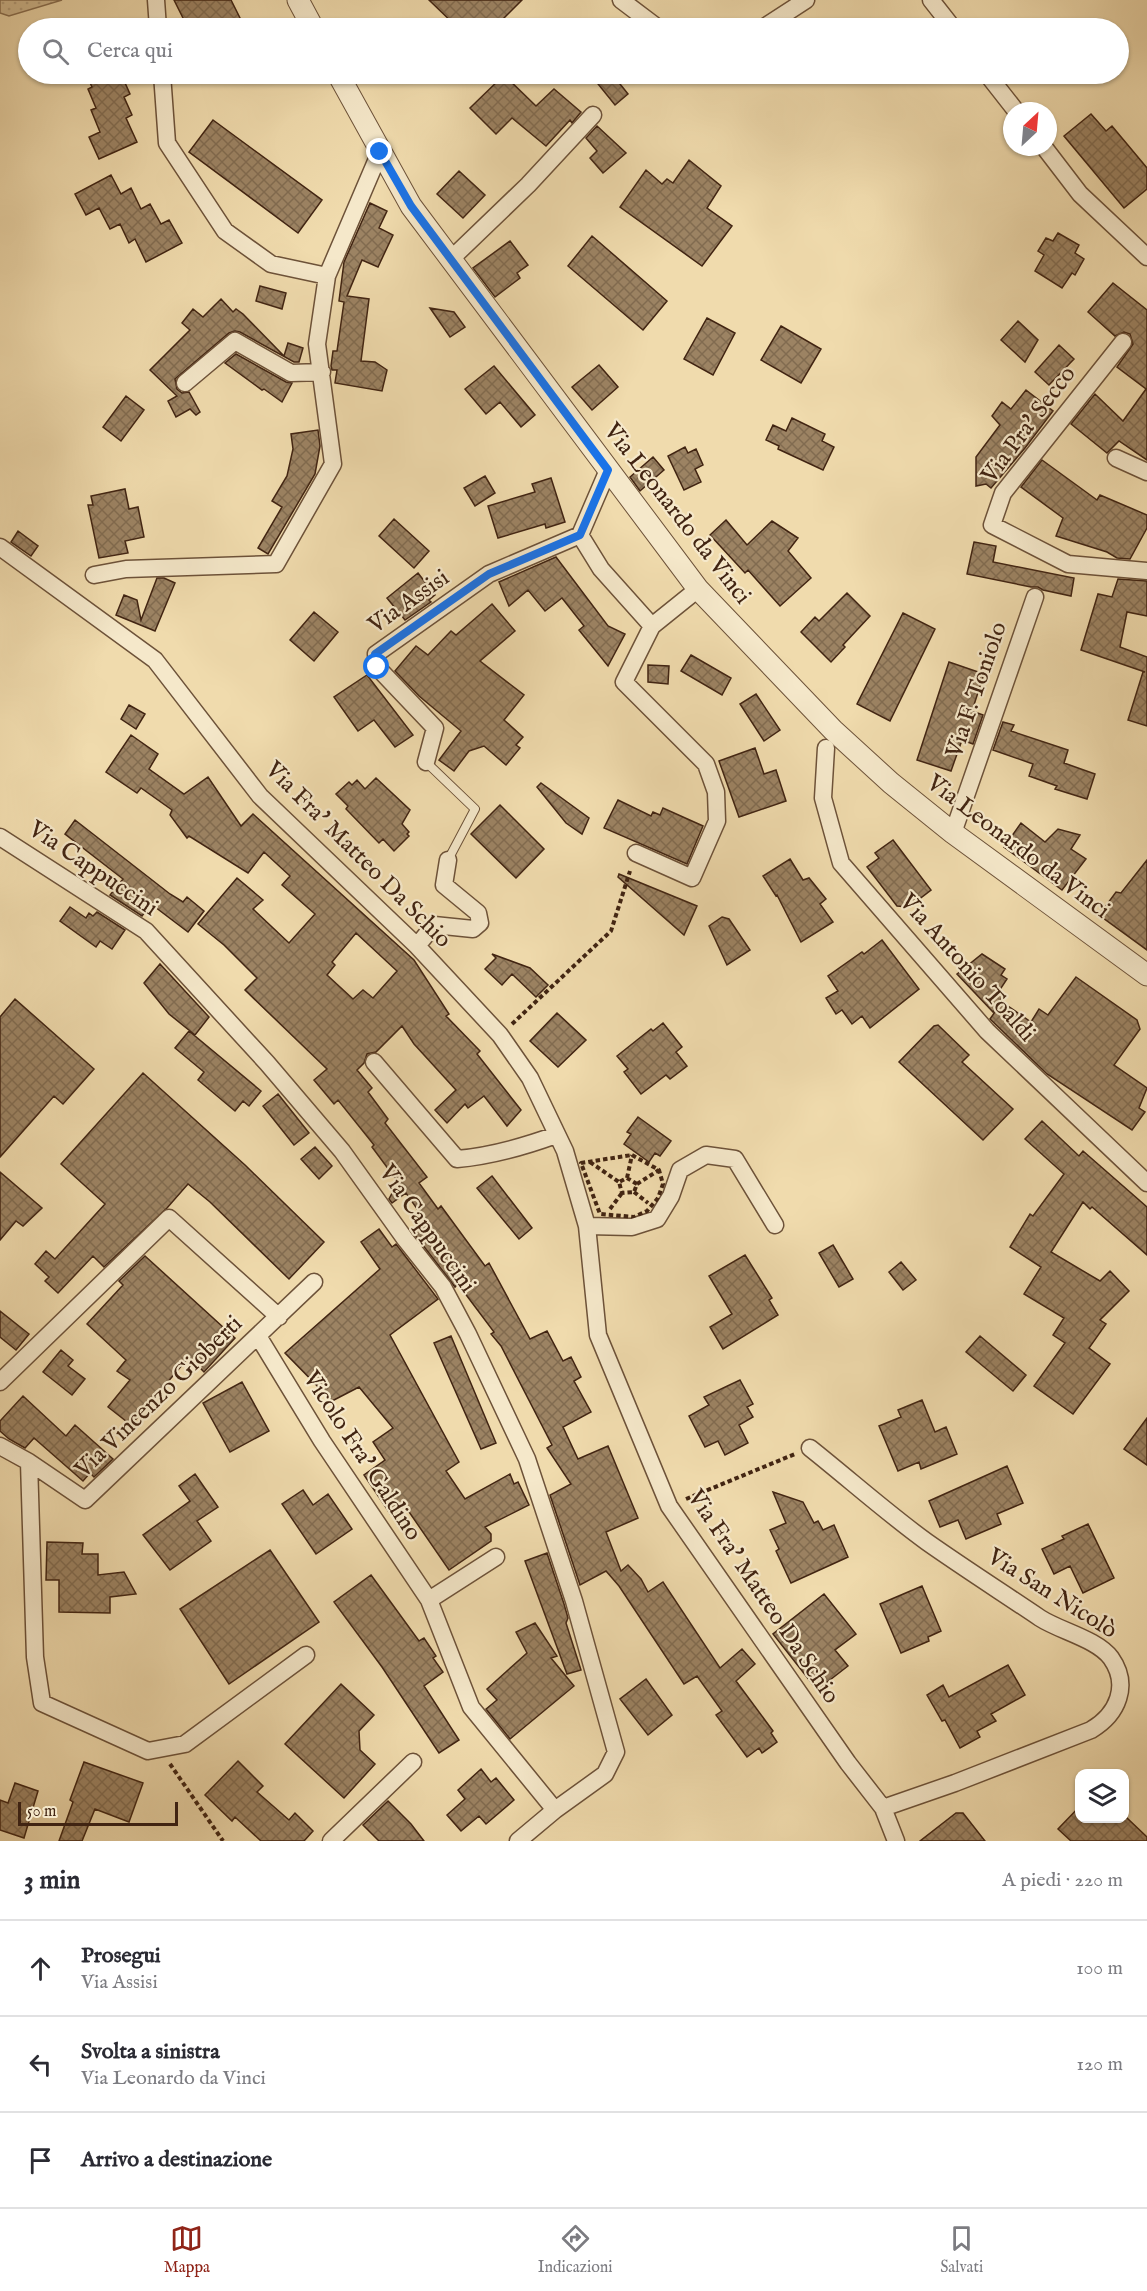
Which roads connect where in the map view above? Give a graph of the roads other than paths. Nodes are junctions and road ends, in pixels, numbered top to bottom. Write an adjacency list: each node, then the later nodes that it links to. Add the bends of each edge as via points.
1 (156, 0): 6 (street)
2 (298, 0): 7 (street)
3 (621, 0): 8 (street)
4 (806, 0): 9 (street)
5 (931, 0): 10 (street)
6 (157, 18)
7 (308, 18)
8 (645, 18)
9 (778, 18)
10 (945, 18)
11 (163, 84): 20 (street, via 167,143 225,231 271,264)
12 (343, 84): 16 (street, Via Leonardo da Vinci)
13 (995, 84): 14 (street)
14 (1009, 102)
15 (593, 116): 19 (street)
16 (380, 152): 19 (street, Via Leonardo da Vinci, via 411,206); 20 (street)
17 (1051, 156): 18 (street, via 1080,194)
18 (1147, 257)
19 (451, 259): 25 (street, Via Leonardo da Vinci)
20 (327, 276): 22 (street, via 317,344)
21 (1123, 342): 29 (street, Via Pra' Secco, via 1003,493 992,525 1068,564)
22 (322, 372): 23 (street, via 291,373 235,341); 30 (street, via 333,464 276,564 126,568)
23 (185, 383)
24 (1116, 458): 26 (street)
25 (608, 470): 27 (street); 31 (street, Via Leonardo da Vinci)
26 (1147, 472)
27 (580, 535): 33 (street, via 601,569); 35 (street, Via Assisi, via 489,574 375,654 377,667 435,728)
28 (0, 547): 40 (street, Via Fra' Matteo Da Schio, via 155,660 260,796)
29 (1147, 571)
30 (94, 575)
31 (698, 589): 33 (street); 36 (street, Via Leonardo da Vinci, via 832,730)
32 (1035, 597): 36 (street, Via F. Toniolo)
33 (652, 626): 38 (street, via 624,682 706,764 716,792 717,821 692,878)
34 (826, 748): 44 (street, Via Antonio Toaldi, via 823,798 841,863 987,1031)
35 (426, 762): 39 (lane, Via Assisi, via 475,809)
36 (953, 833): 41 (street, Via Leonardo da Vinci)
37 (0, 837): 59 (street, Via Cappuccini, via 146,931 342,1151 443,1287 526,1459 574,1601 616,1752 605,1774)
38 (636, 853)
39 (448, 860): 40 (street, Via Assisi, via 444,885 478,914 480,923 473,929 434,925)
40 (417, 946): 43 (street, Via Fra' Matteo Da Schio, via 500,1035 530,1078)
41 (1147, 975)
42 (374, 1062): 43 (street, via 456,1159 489,1156)
43 (556, 1135): 46 (street, Via Fra' Matteo Da Schio, via 565,1151)
44 (1147, 1183)
45 (775, 1225): 46 (street, via 735,1159 706,1155 680,1170 657,1219 632,1227)
46 (587, 1226): 58 (street, Via Fra' Matteo Da Schio, via 598,1335 669,1506 841,1754)
47 (314, 1282): 48 (street, Via Vincenzo Gioberti)
48 (279, 1317): 49 (street, Via Vincenzo Gioberti); 50 (street, via 169,1218)
49 (258, 1336): 53 (street, Via Vincenzo Gioberti, via 85,1500); 55 (street, Vicolo Fra' Galdino)
50 (0, 1382)
51 (0, 1446): 53 (street)
52 (810, 1448): 58 (street, Via San Nicolò, via 926,1541 1054,1627 1098,1646 1117,1668 1121,1683 1114,1711 1091,1730)
53 (29, 1462): 56 (street, via 35,1657 42,1703 148,1750 184,1744)
54 (496, 1557): 55 (street)
55 (429, 1600): 59 (street, Vicolo Fra' Galdino, via 471,1707)
56 (306, 1655)
57 (413, 1762): 60 (street)
58 (883, 1808): 62 (street, Via Fra' Matteo Da Schio)
59 (555, 1810): 61 (street, Via Cappuccini)
60 (331, 1841)
61 (518, 1841)
62 (896, 1841)

